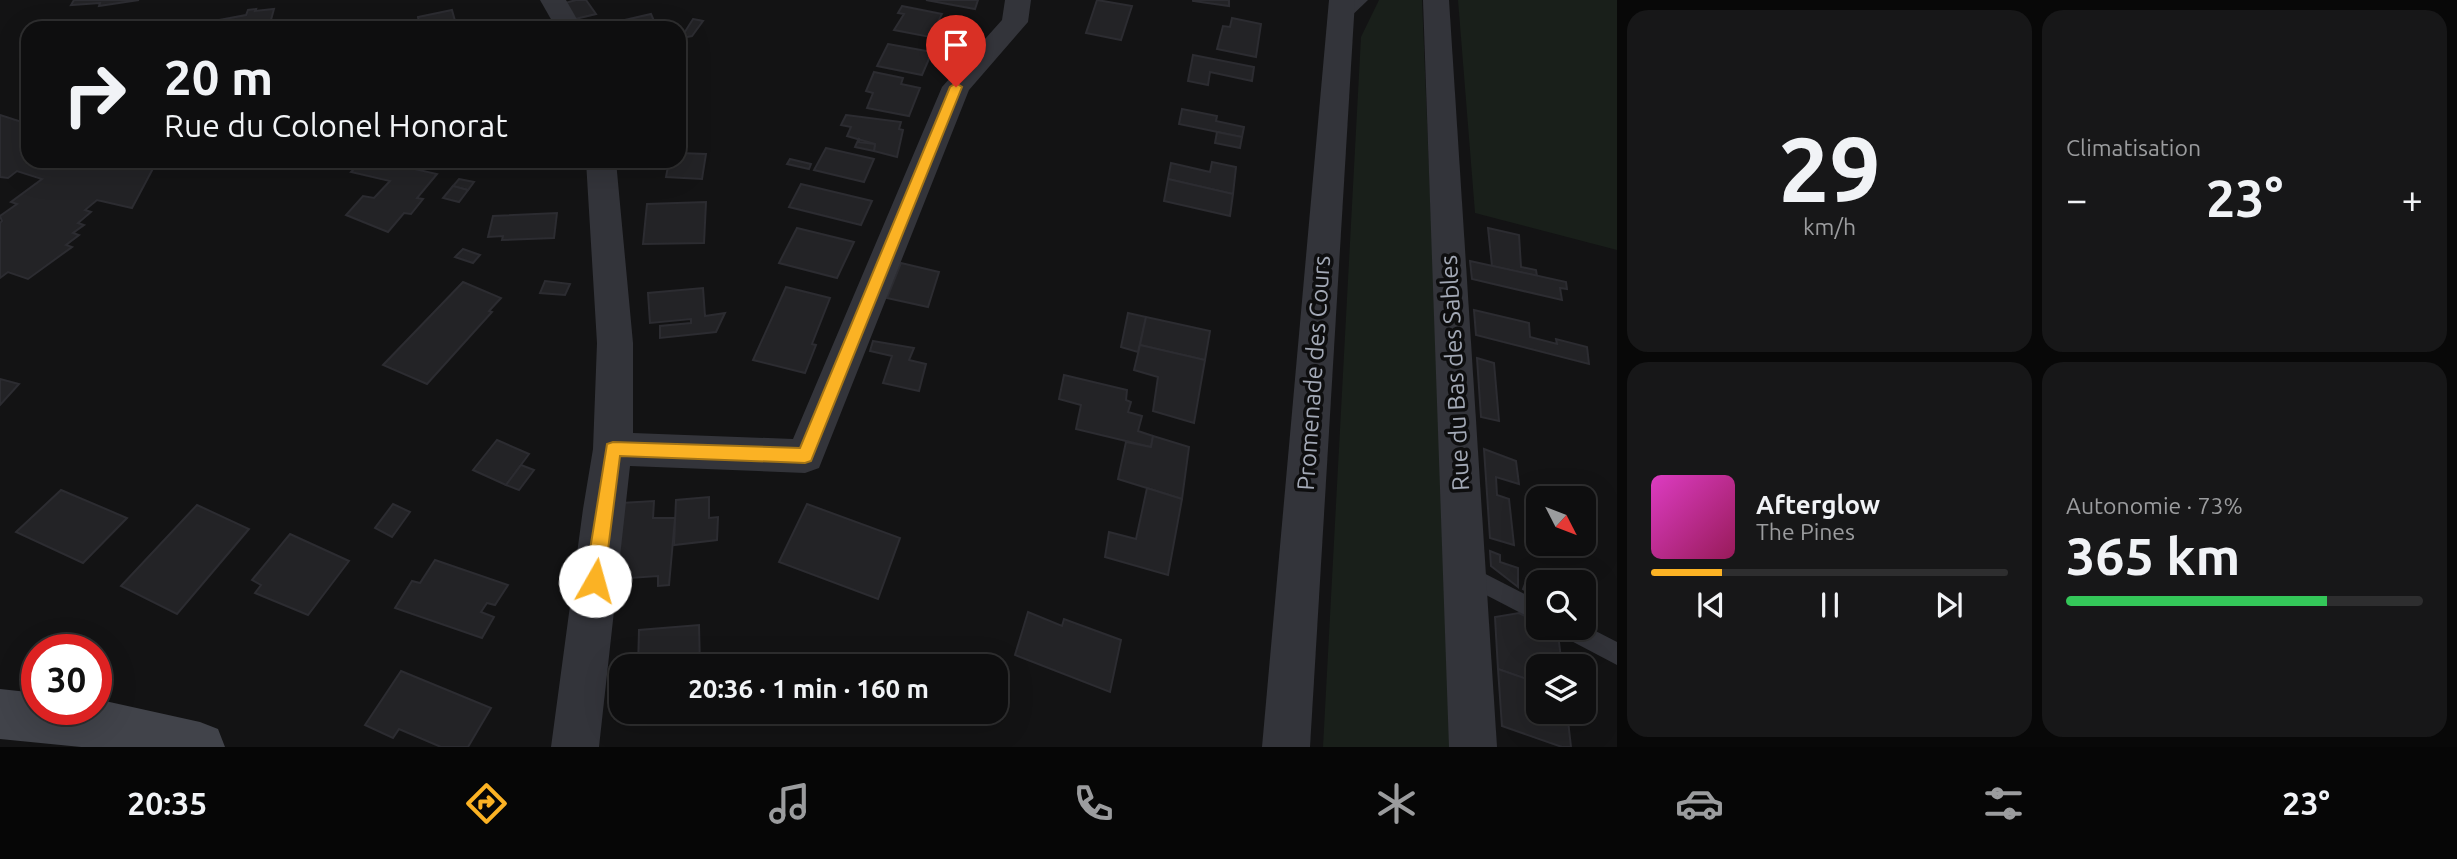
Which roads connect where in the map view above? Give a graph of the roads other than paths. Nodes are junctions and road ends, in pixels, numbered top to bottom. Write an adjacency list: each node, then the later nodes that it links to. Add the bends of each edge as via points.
1 (552, 0): 5 (street)
2 (1018, 0): 7 (street, via 1015,22 956,87 805,456)
3 (1436, 0): 8 (street, Rue du Bas des Sables)
4 (1348, 7): 15 (street, Promenade des Cours)
5 (565, 21)
6 (602, 168): 7 (street, via 615,343)
7 (613, 449): 14 (street)
8 (1465, 574): 9 (lane); 16 (street, Rue du Bas des Sables)
9 (1526, 606)
10 (1591, 640): 11 (lane)
11 (1617, 654)
12 (0, 714): 13 (street, via 109,725)
13 (200, 747)
14 (575, 747)
15 (1286, 747)
16 (1473, 747)

